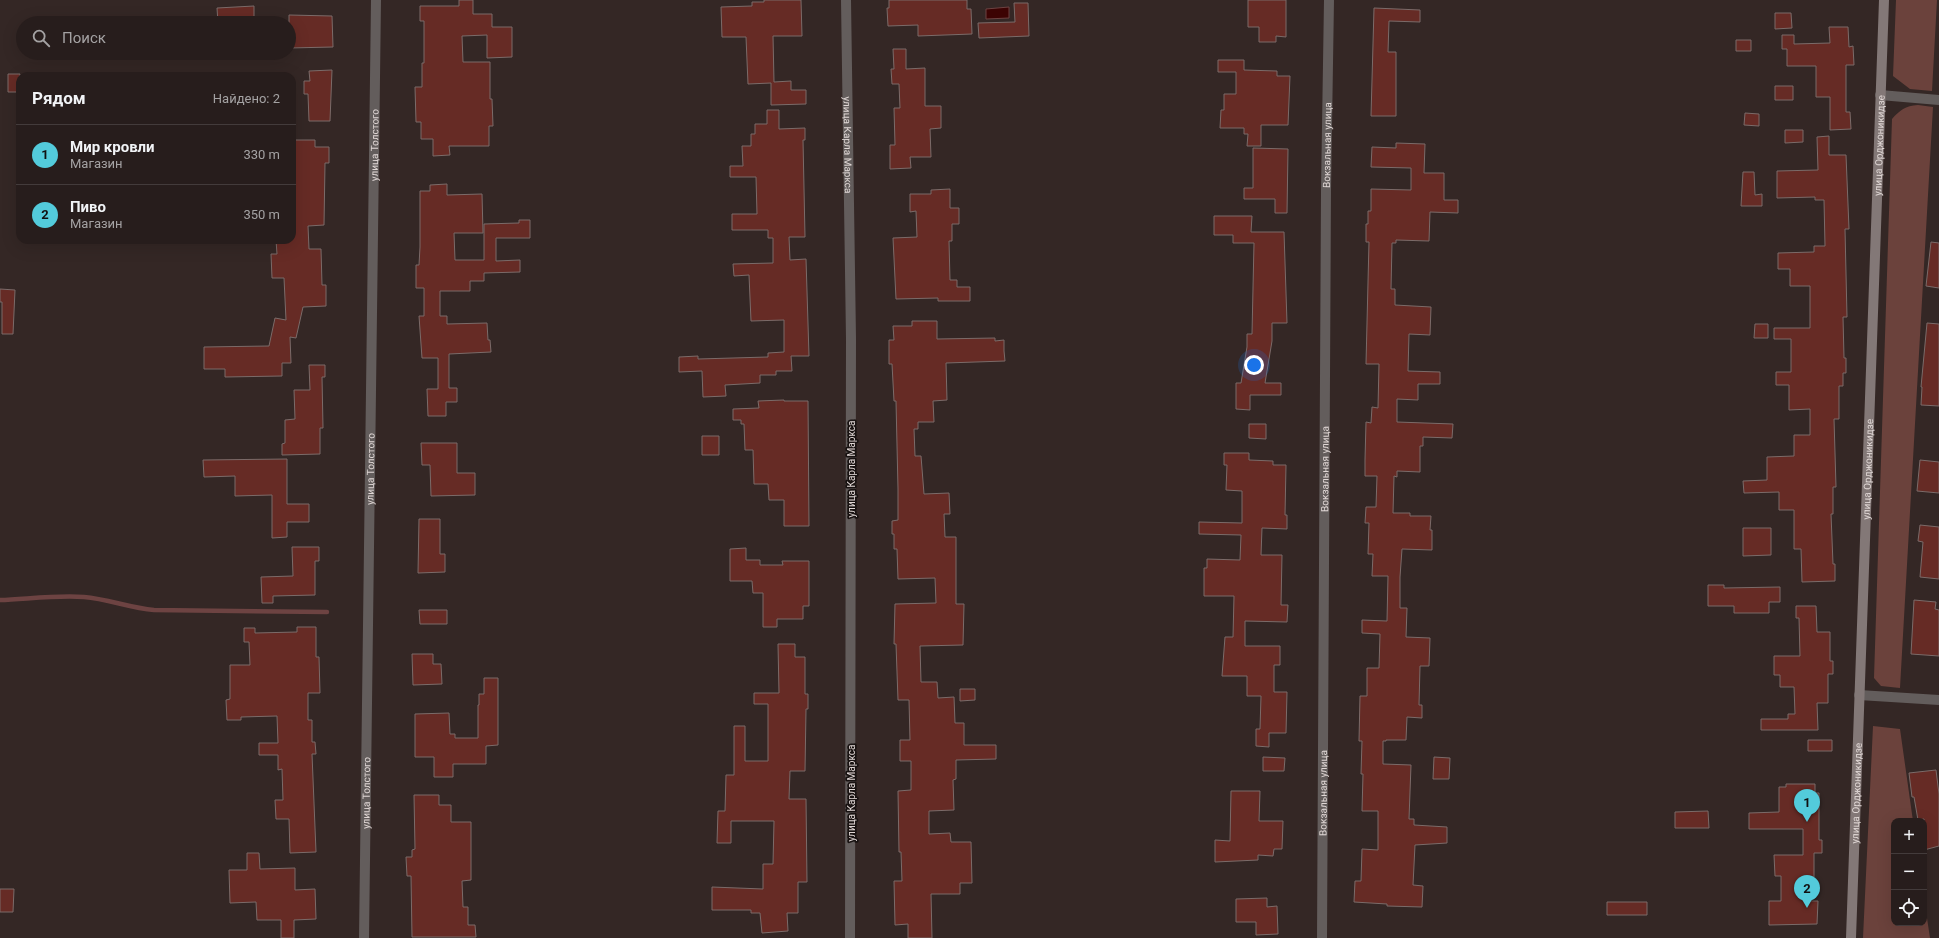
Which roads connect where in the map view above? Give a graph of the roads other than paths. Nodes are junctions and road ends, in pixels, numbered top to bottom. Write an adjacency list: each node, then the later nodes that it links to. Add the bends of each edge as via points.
1 (375, 0): 9 (street, улица Толстого)
2 (846, 0): 10 (street, улица Карла Маркса, via 851,339)
3 (1329, 0): 11 (street, Вокзальная улица)
4 (1884, 0): 5 (main road, улица Орджоникидзе)
5 (1880, 95): 6 (street); 7 (main road, улица Орджоникидзе)
6 (1939, 100)
7 (1859, 695): 8 (street); 12 (main road, улица Орджоникидзе)
8 (1939, 700)
9 (364, 938)
10 (850, 938)
11 (1322, 938)
12 (1851, 938)

